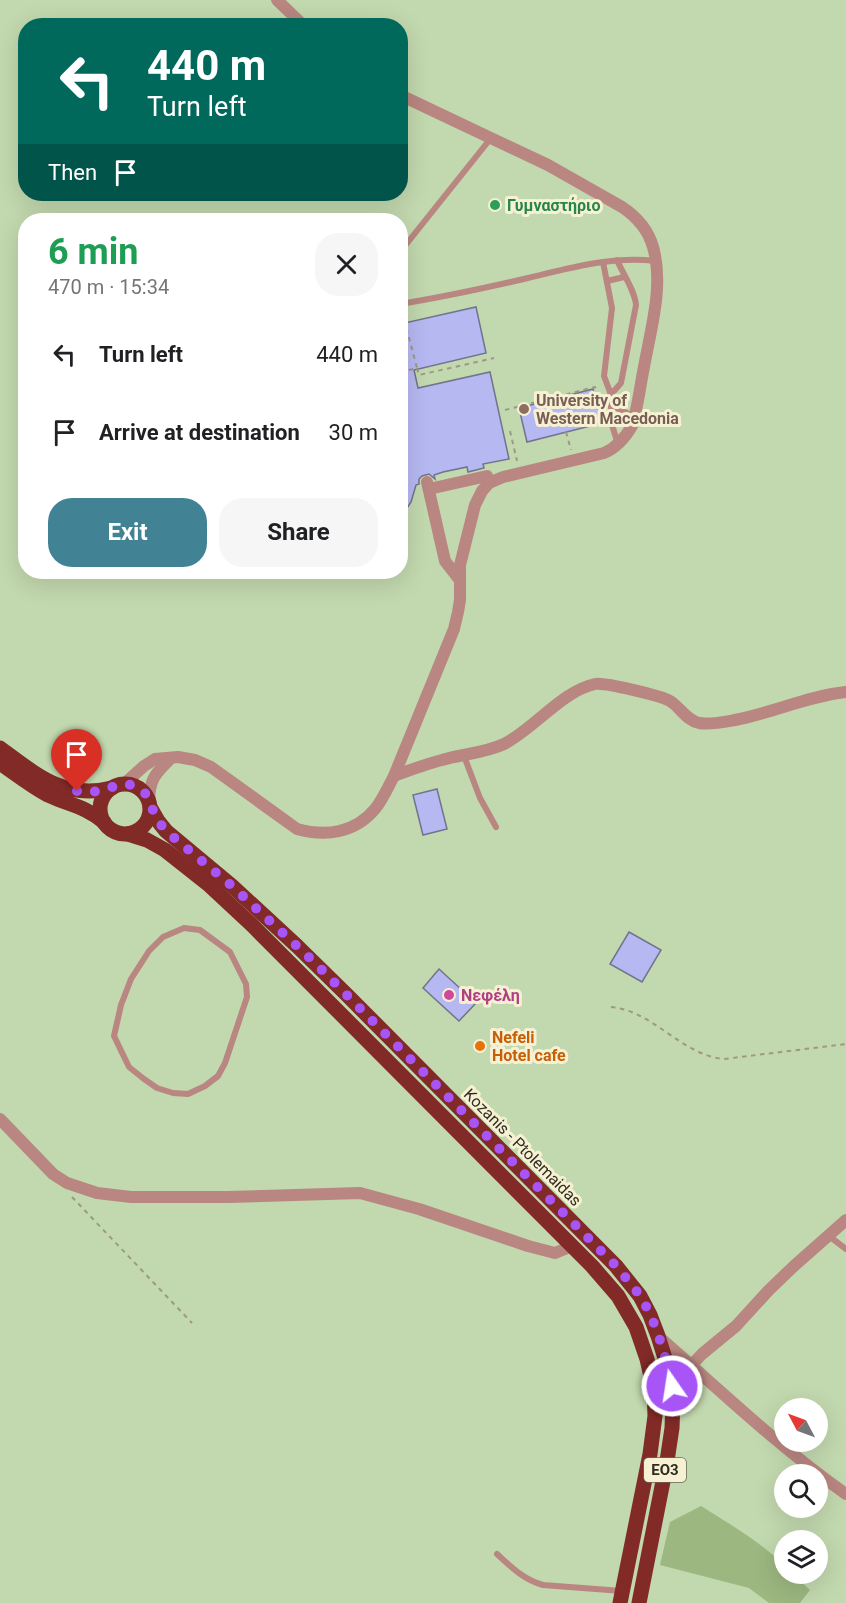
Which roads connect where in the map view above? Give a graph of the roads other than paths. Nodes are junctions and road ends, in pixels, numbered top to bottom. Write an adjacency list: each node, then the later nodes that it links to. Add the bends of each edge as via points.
1 (277, 0): 2 (street)
2 (296, 18)
3 (408, 99): 4 (street)
4 (491, 138): 5 (lane); 7 (street, via 548,165 631,213 648,234)
5 (408, 242)
6 (617, 260): 7 (lane); 8 (lane); 9 (lane)
7 (656, 261): 14 (street, via 653,317)
8 (603, 262): 10 (lane); 11 (lane)
9 (624, 277): 10 (lane); 12 (lane, via 636,305 621,383)
10 (607, 281): 12 (lane, via 612,308 604,376)
11 (408, 304)
12 (610, 392): 13 (lane)
13 (611, 405): 14 (lane); 15 (lane)
14 (635, 417): 15 (street)
15 (618, 444): 16 (street, via 604,453)
16 (489, 483): 17 (street, via 472,515); 17 (street, via 487,476 428,485 445,561)
17 (459, 579): 23 (street, via 460,600 454,629)
18 (846, 692): 20 (street, via 754,716 700,723 686,717 664,698 597,683 559,703 503,744)
19 (0, 748): 24 (main road, via 62,788 93,792)
20 (464, 756): 23 (street); 27 (lane)
21 (171, 758): 23 (street, via 195,760 211,767 288,824 320,834 351,828 365,819 375,810); 24 (street, via 155,759); 25 (street, via 154,777)
22 (0, 763): 26 (main road, ΕΟ3, via 46,794 93,813)
23 (394, 776)
24 (118, 786): 25 (main road, ΕΟ3, via 139,788); 26 (main road, via 105,794 101,803)
25 (150, 803): 28 (main road, via 145,825); 35 (main road, Kozanis - Ptolemaidas / ΕΟ3, via 166,831 314,962 616,1266 640,1296)
26 (104, 822): 28 (main road, ΕΟ3, via 114,831)
27 (496, 827)
28 (128, 834): 33 (main road, ΕΟ3, via 156,843 208,884)
29 (184, 928): 29 (lane, via 200,930 230,952 246,984 247,996 218,1076 188,1094 157,1088 144,1079 129,1067 114,1036 131,979 149,951 163,938)
30 (0, 1119): 33 (street, via 53,1174 97,1193 131,1197 360,1193 555,1253)
31 (846, 1220): 32 (street)
32 (828, 1235): 34 (lane); 36 (street)
33 (572, 1246): 40 (main road, ΕΟ3, via 606,1281 627,1311 641,1341 654,1390 650,1454)
34 (846, 1249)
35 (658, 1336): 36 (street); 37 (main road, Kozanis - Ptolemaidas / ΕΟ3)
36 (691, 1365): 37 (street); 38 (street, via 762,1429)
37 (672, 1386): 41 (main road, Kozanis - Ptolemaidas / ΕΟ3, via 672,1428)
38 (846, 1494)
39 (497, 1554): 40 (lane, via 534,1583)
40 (621, 1597)
41 (639, 1603)

